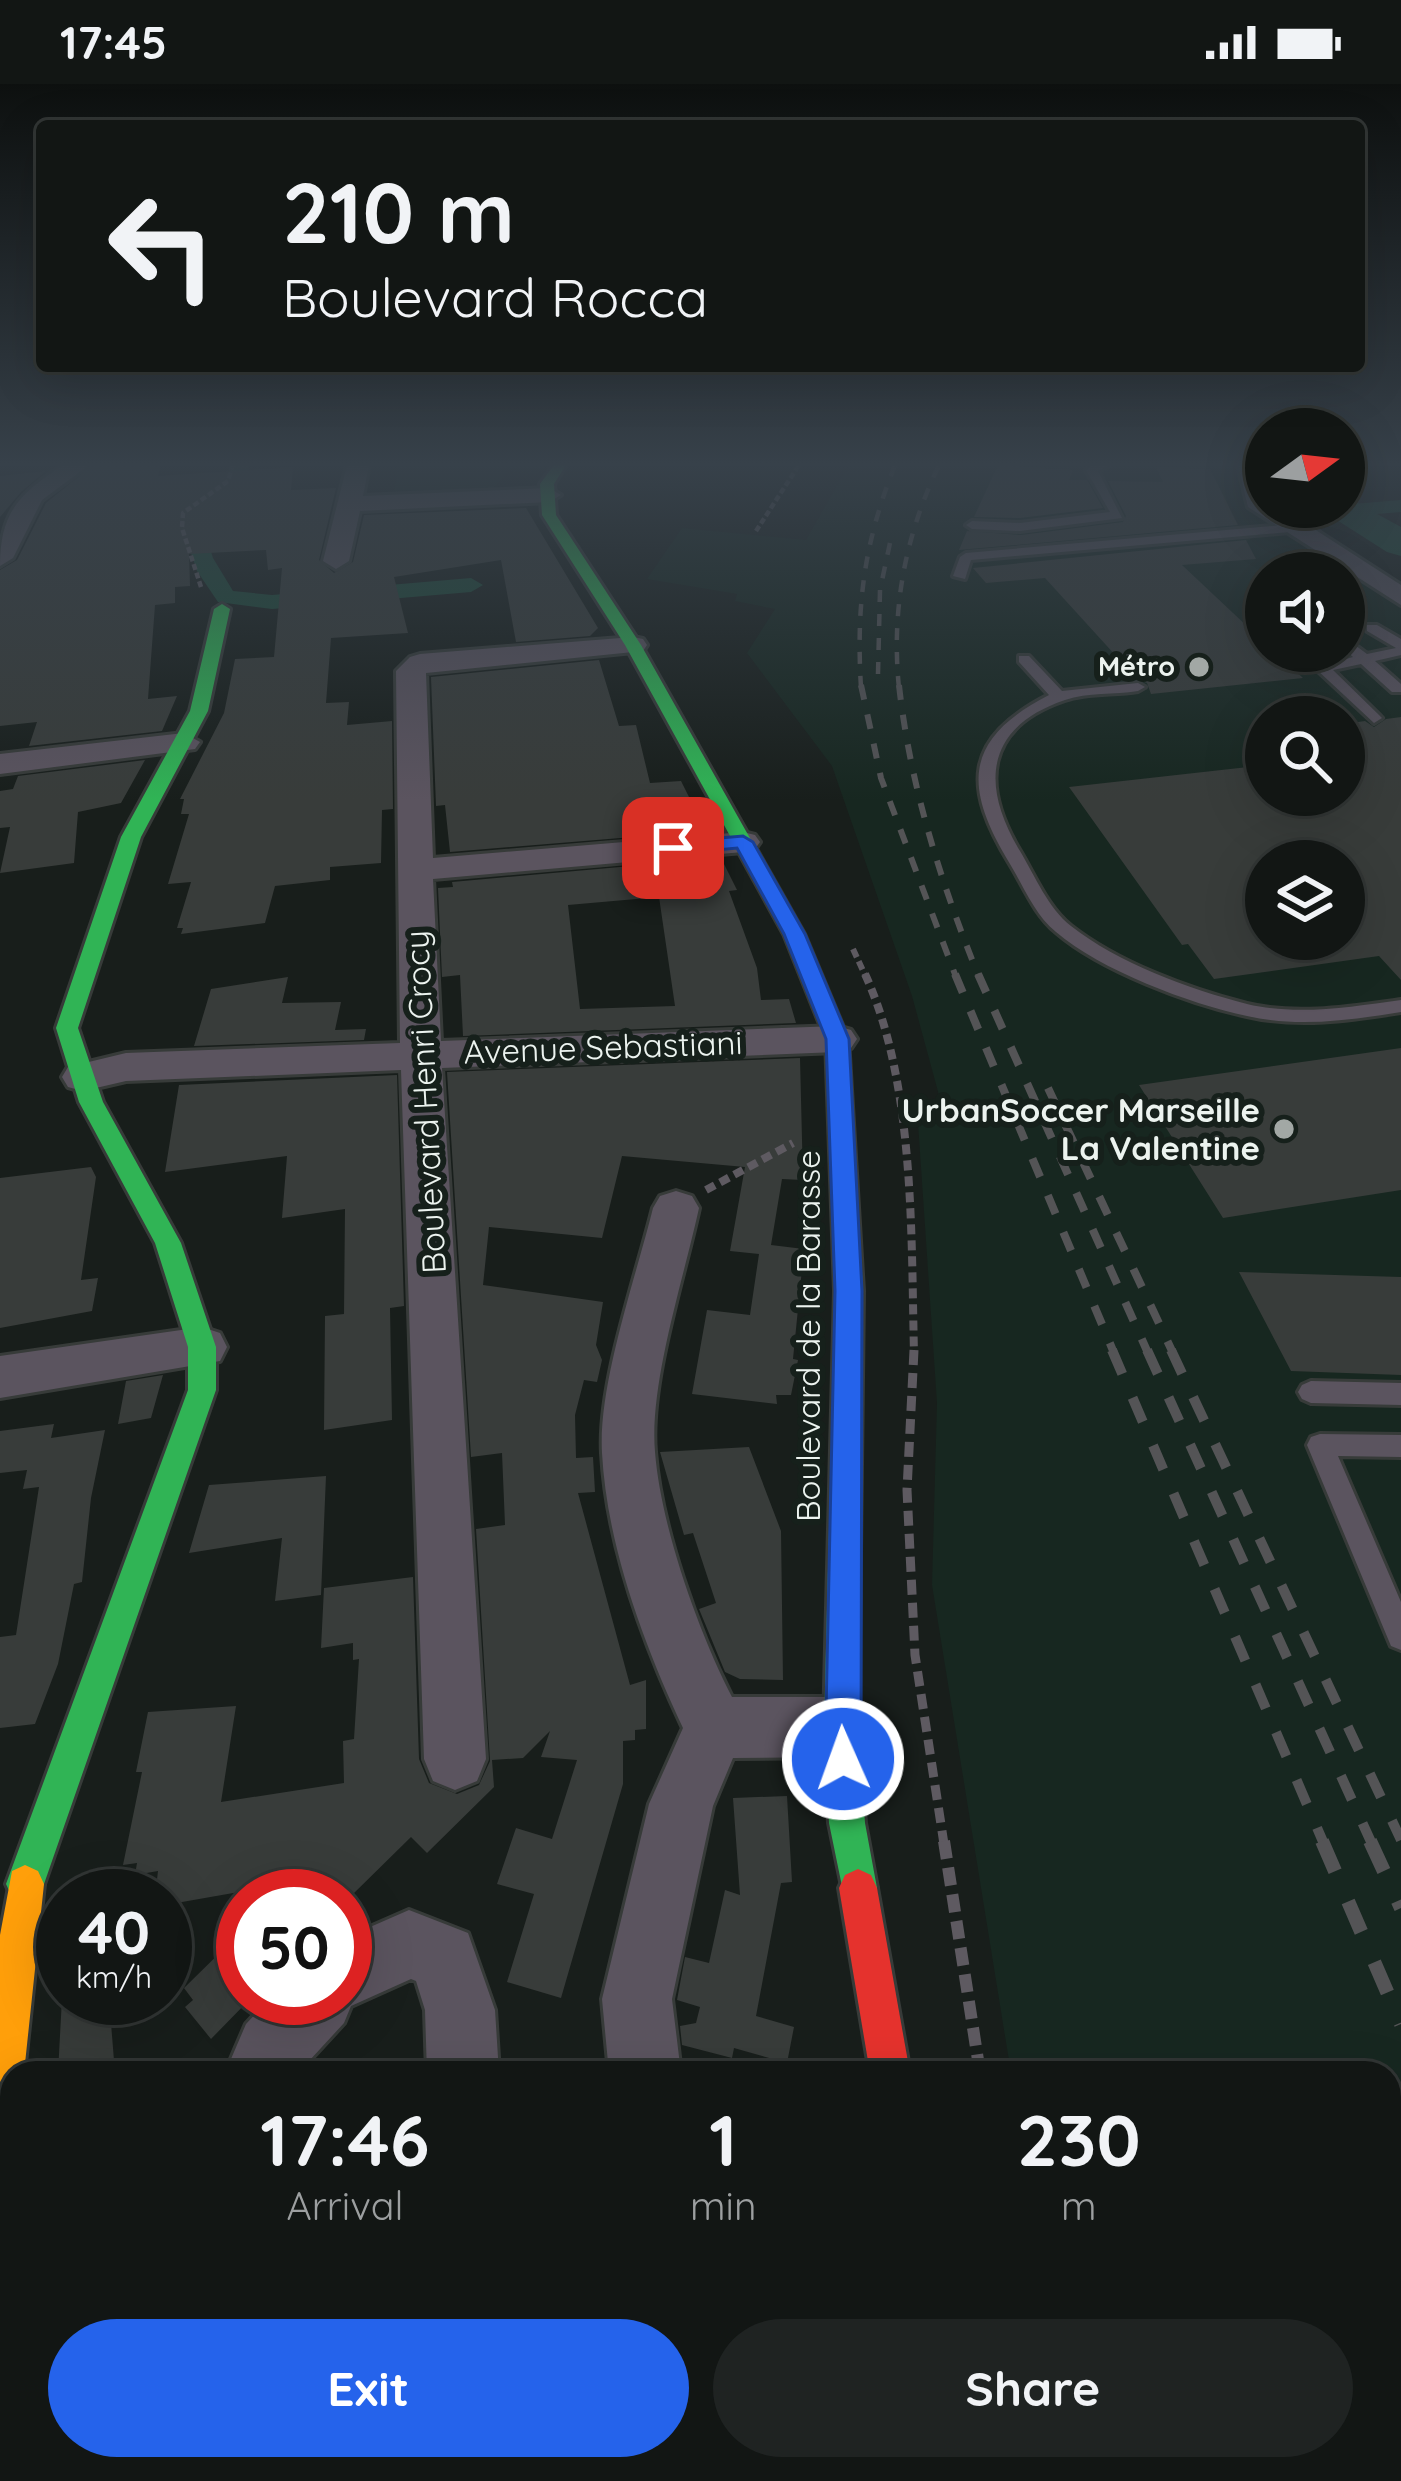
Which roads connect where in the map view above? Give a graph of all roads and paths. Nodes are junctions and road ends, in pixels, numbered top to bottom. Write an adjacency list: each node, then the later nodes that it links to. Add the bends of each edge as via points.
1 (198, 577): 5 (path)
2 (608, 577): 7 (main road, Boulevard de la Barasse, via 633,616)
3 (1370, 577): 4 (street)
4 (1401, 597)
5 (222, 609): 16 (main road)
6 (1372, 628): 8 (lane)
7 (633, 645): 18 (main road, Boulevard de la Barasse); 19 (street, Boulevard Henri Crocy, via 441,660 411,670)
8 (1401, 648): 9 (lane)
9 (1366, 658): 12 (lane); 13 (lane, via 1318,664)
10 (1024, 659): 14 (lane)
11 (1138, 687): 14 (lane)
12 (1399, 688): 13 (lane)
13 (1345, 690): 15 (lane)
14 (1059, 697): 20 (lane, via 987,752 982,787 1000,836 1061,927 1144,973 1244,1009 1306,1020)
15 (1374, 718)
16 (184, 742): 17 (street); 23 (main road, via 131,837 67,1028)
17 (0, 764)
18 (743, 842): 19 (street); 21 (main road, Boulevard de la Barasse, via 794,934)
19 (415, 870): 22 (street, Boulevard Henri Crocy)
20 (1401, 1006)
21 (837, 1039): 22 (street, Avenue Sebastiani); 32 (main road, Boulevard de la Barasse, via 848,1291)
22 (423, 1053): 23 (street, Avenue Sebastiani, via 126,1067); 34 (street, Boulevard Henri Crocy)
23 (83, 1077): 26 (main road, via 168,1243)
24 (793, 1143): 25 (path)
25 (676, 1208): 33 (street, via 637,1374 628,1451 648,1551 685,1667)
26 (202, 1347): 27 (street); 37 (main road, via 202,1390 20,1897)
27 (0, 1378)
28 (1311, 1392): 29 (lane)
29 (1401, 1394)
30 (1401, 1446): 31 (lane, via 1320,1444)
31 (1401, 1636)
32 (841, 1727): 33 (street); 41 (main road, Boulevard de la Barasse, via 847,1823)
33 (715, 1728): 40 (street, via 682,1804 637,1999)
34 (455, 1759)
35 (372, 1962): 39 (street, via 410,1944 444,1957 460,2010)
36 (294, 2025): 38 (street)
37 (5, 2061)
38 (266, 2061)
39 (462, 2061)
40 (644, 2061)
41 (888, 2061)

